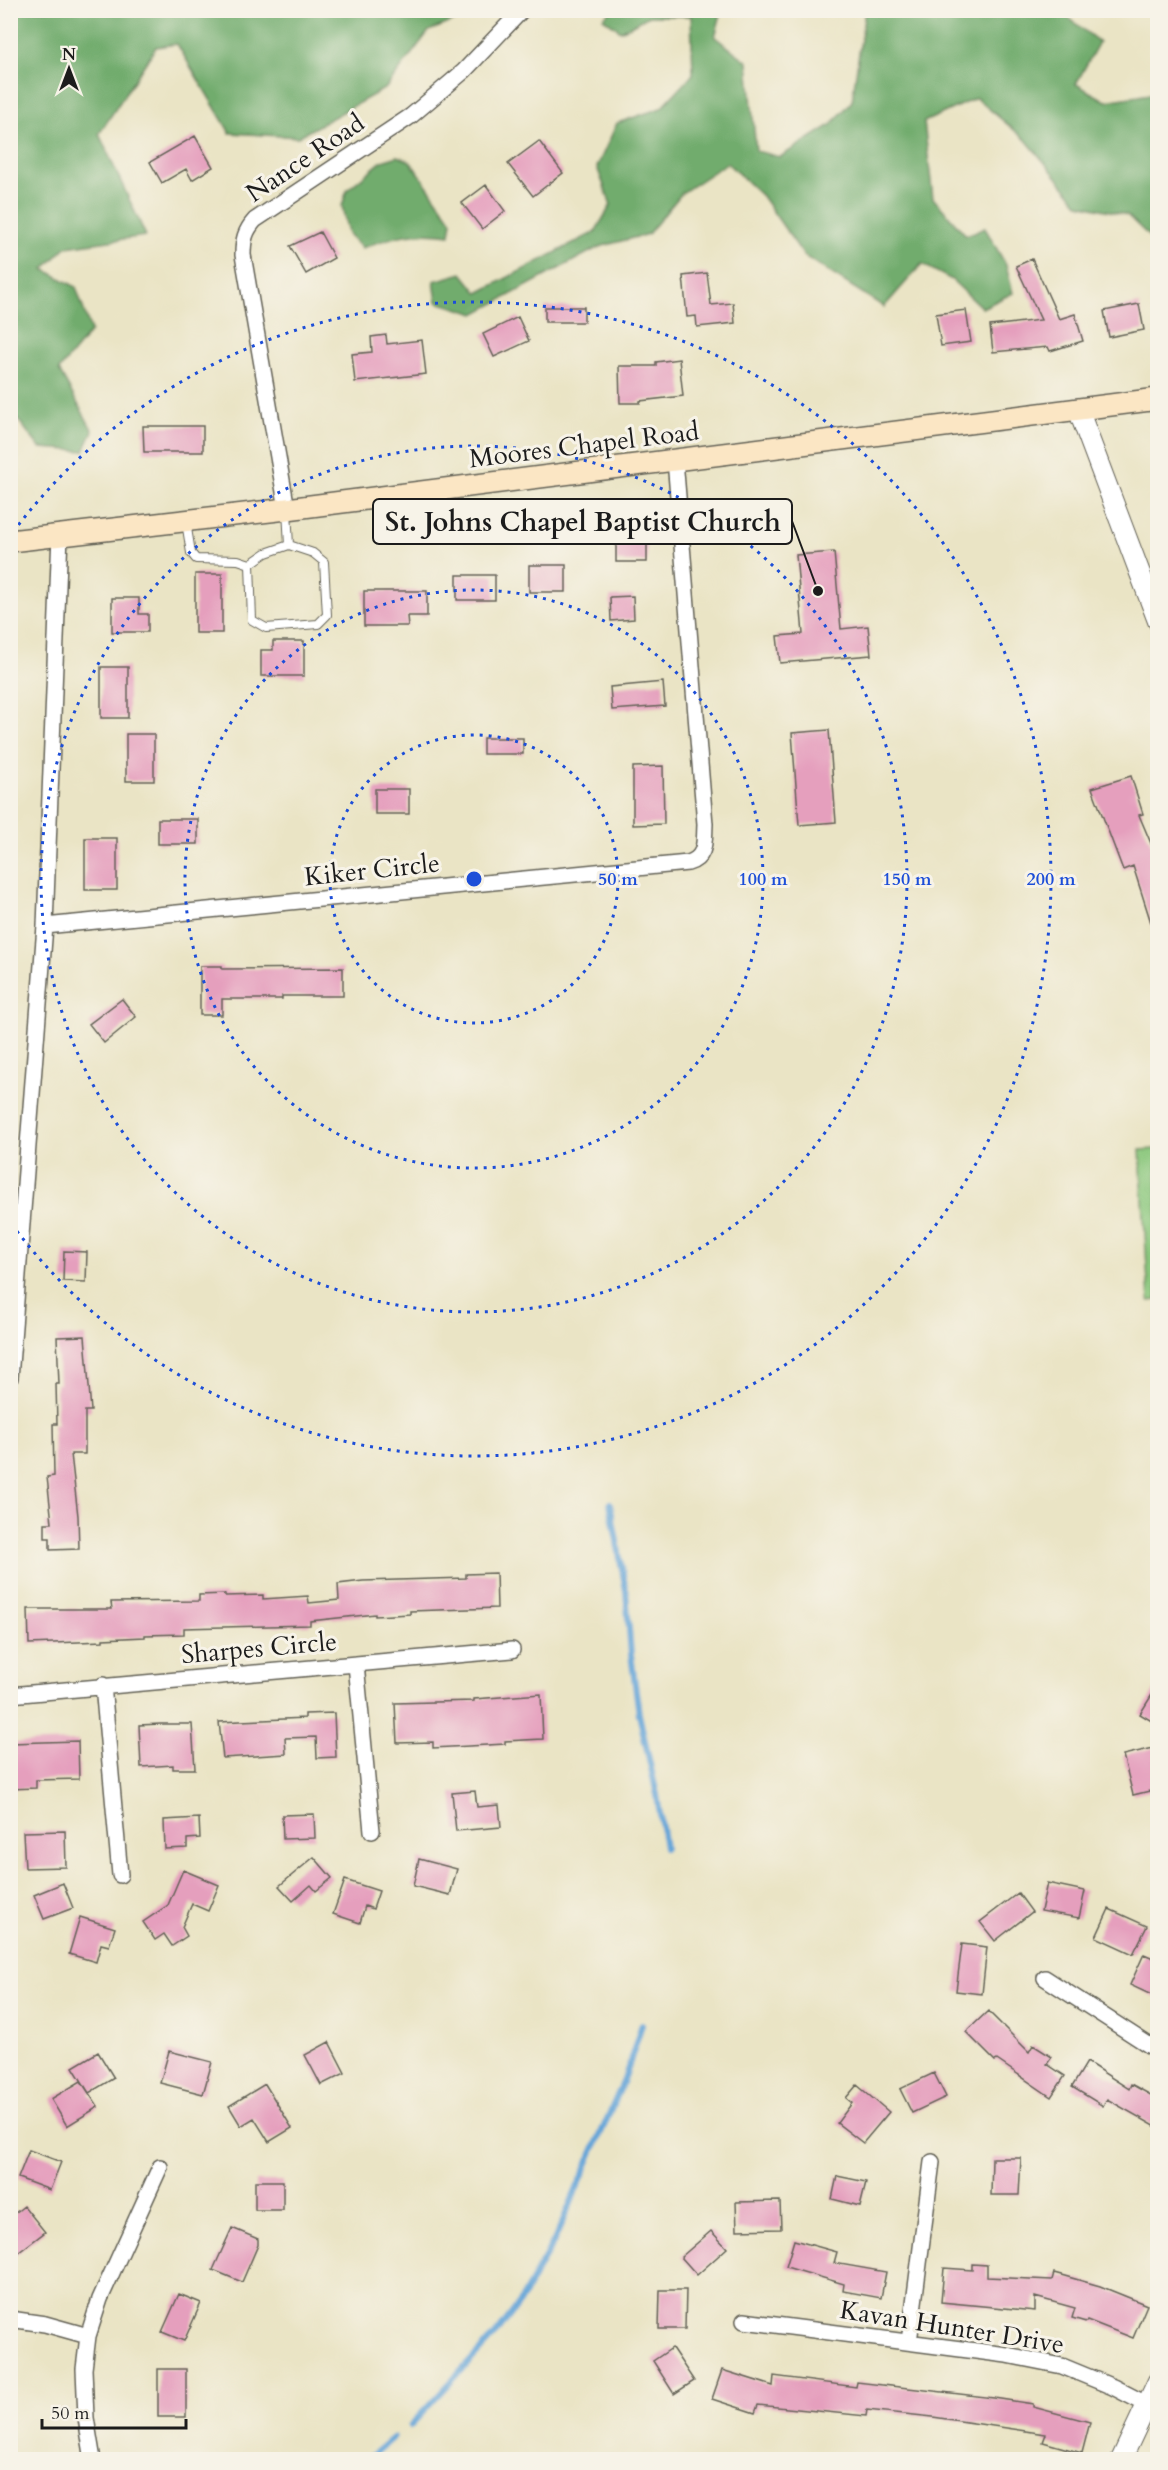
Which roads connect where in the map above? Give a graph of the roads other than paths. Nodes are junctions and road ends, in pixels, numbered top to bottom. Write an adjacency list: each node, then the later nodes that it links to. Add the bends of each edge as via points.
1 (522, 10): 5 (street, Nance Road, via 464,71 411,116 248,228 243,255)
2 (1158, 399): 3 (main road, Moores Chapel Road)
3 (1078, 409): 4 (main road, Moores Chapel Road); 11 (street)
4 (675, 460): 5 (main road, Moores Chapel Road); 12 (street, Kiker Circle, via 704,814 704,850 699,858 688,863)
5 (287, 509): 6 (main road, Moores Chapel Road); 9 (lane)
6 (186, 520): 7 (main road, Moores Chapel Road); 10 (lane, via 191,553 196,560 238,560)
7 (60, 534): 8 (main road, Moores Chapel Road); 12 (street)
8 (13, 538)
9 (289, 545): 10 (lane); 10 (lane, via 313,553 324,562 327,615 318,624 266,628 252,620)
10 (250, 564)
11 (1158, 621)
12 (45, 926): 13 (street)
13 (10, 1378)
14 (512, 1650): 15 (street, Sharpes Circle)
15 (356, 1664): 16 (street, Sharpes Circle); 18 (street)
16 (103, 1686): 17 (street, Sharpes Circle); 19 (street)
17 (10, 1695)
18 (372, 1831)
19 (120, 1875)
20 (1045, 1978): 21 (street)
21 (1158, 2051)
22 (932, 2162): 27 (street)
23 (160, 2167): 26 (street, via 100,2299)
24 (10, 2319): 26 (street)
25 (744, 2320): 27 (street, Kavan Hunter Drive)
26 (88, 2336): 30 (street, via 84,2369)
27 (909, 2342): 29 (street, Kavan Hunter Drive, via 1062,2366)
28 (1158, 2380): 29 (street)
29 (1146, 2404): 31 (street)
30 (93, 2460)
31 (1121, 2460)

